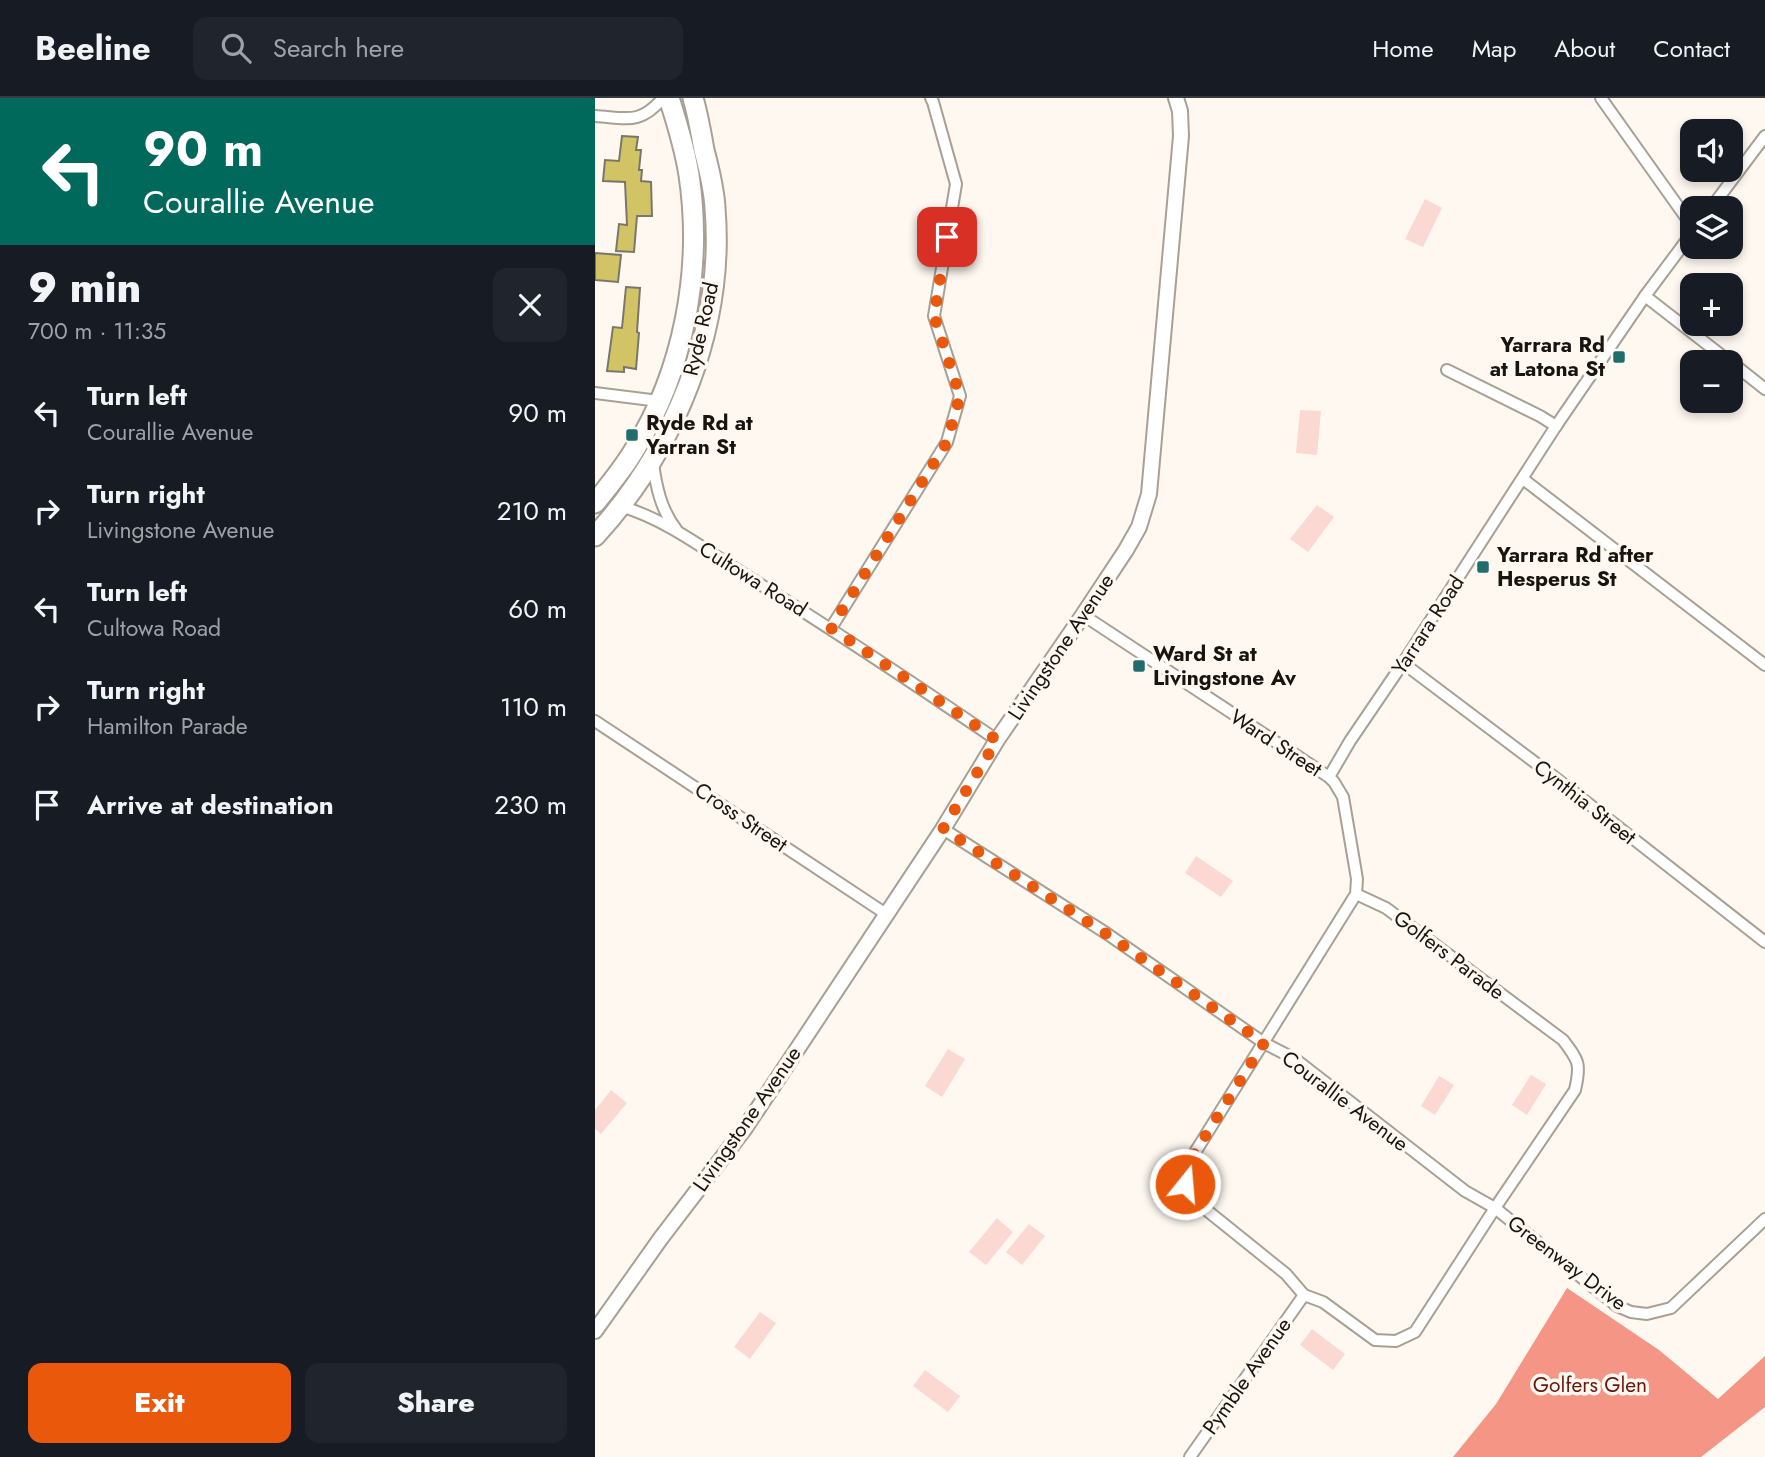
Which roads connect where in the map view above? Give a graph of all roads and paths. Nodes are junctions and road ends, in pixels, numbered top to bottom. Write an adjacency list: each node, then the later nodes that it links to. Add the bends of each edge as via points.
1 (663, 98): 7 (street, via 638,118)
2 (669, 98): 18 (highway, Ryde Road, via 689,173 694,237 683,327)
3 (931, 98): 27 (street, via 956,184 934,316 960,396 947,442)
4 (1176, 98): 26 (street, Livingstone Avenue, via 1181,136 1149,494 1126,551)
5 (1601, 98): 10 (street)
6 (697, 99): 20 (highway, Ryde Road, via 715,207 714,274 701,350)
7 (595, 116)
8 (1765, 136): 9 (street)
9 (1720, 196)
10 (1680, 209)
11 (1680, 249): 12 (street, Yarrara Road)
12 (1645, 296): 13 (street); 19 (street, Yarrara Road)
13 (1715, 350)
14 (1447, 370): 19 (street)
15 (1743, 372): 16 (street)
16 (1765, 389)
17 (595, 393): 18 (street)
18 (659, 401): 22 (highway, Ryde Road, via 635,450)
19 (1556, 426): 21 (street, Yarrara Road)
20 (653, 459): 23 (highway, Ryde Road); 25 (street, Cultowa Road, via 656,488 670,522)
21 (1523, 479): 28 (street, Yarrara Road); 29 (street)
22 (595, 503)
23 (620, 506): 24 (highway, Ryde Road); 25 (street, Cultowa Road)
24 (595, 536)
25 (683, 536): 27 (street, Cultowa Road)
26 (1083, 615): 31 (street, Livingstone Avenue); 32 (street, Ward Street)
27 (831, 628): 31 (street, Cultowa Road)
28 (1403, 663): 32 (street, Yarrara Road); 36 (street, Cynthia Street)
29 (1765, 665)
30 (595, 721): 35 (street, Cross Street)
31 (997, 740): 33 (street, Livingstone Avenue)
32 (1329, 777): 34 (street, via 1343,797)
33 (943, 829): 35 (street, Livingstone Avenue); 37 (street, Courallie Avenue)
34 (1356, 894): 37 (street, Golfers Parade); 39 (street, Golfers Parade, via 1386,908 1563,1040 1575,1057 1579,1073 1575,1090)
35 (886, 914): 42 (street, Livingstone Avenue, via 745,1128)
36 (1765, 942)
37 (1264, 1043): 38 (street, Courallie Avenue, via 1295,1059); 41 (street, Golfers Parade, via 1194,1154 1185,1184 1194,1200 1286,1274)
38 (1465, 1191): 39 (street, Greenway Drive)
39 (1495, 1208): 40 (street, Greenway Drive, via 1617,1306 1647,1314 1671,1308); 41 (street, Golfers Parade, via 1415,1332 1397,1341 1375,1340 1323,1302)
40 (1765, 1219)
41 (1304, 1295): 44 (street, Pymble Avenue)
42 (600, 1314): 43 (street, Livingstone Avenue)
43 (595, 1331)
44 (1190, 1457)

